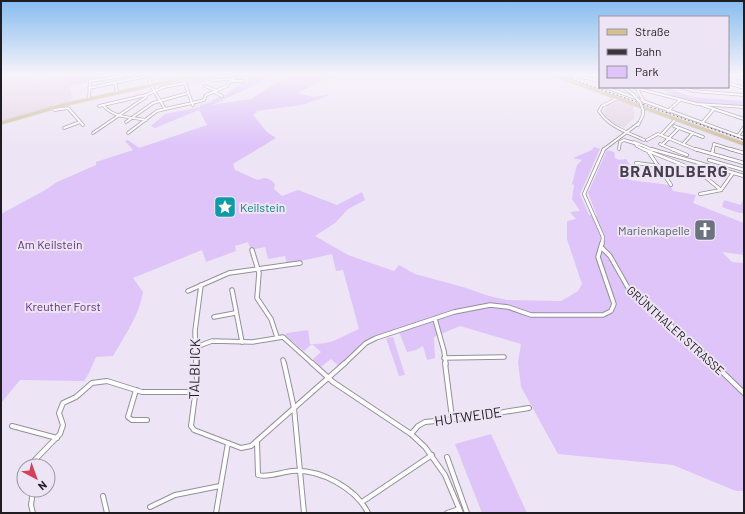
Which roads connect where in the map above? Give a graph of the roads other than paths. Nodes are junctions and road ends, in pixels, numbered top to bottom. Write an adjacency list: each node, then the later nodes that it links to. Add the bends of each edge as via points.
1 (89, 99): 21 (main road)
2 (130, 99): 19 (street)
3 (143, 99): 25 (street)
4 (164, 99): 13 (street)
5 (191, 99): 16 (street)
6 (204, 99): 16 (street)
7 (616, 99): 40 (street, via 602,106 599,111 606,121)
8 (621, 99): 52 (main road)
9 (636, 99): 15 (street)
10 (637, 99): 40 (street, bridge, via 643,110 642,115 639,123)
11 (642, 99): 15 (street)
12 (677, 99): 14 (street)
13 (160, 100): 22 (street); 26 (street)
14 (680, 100): 17 (street); 24 (street)
15 (644, 102): 24 (street)
16 (193, 104): 22 (street)
17 (696, 104): 20 (street); 23 (street)
18 (99, 106): 19 (street)
19 (103, 106): 25 (street, via 107,111)
20 (744, 107)
21 (51, 108): 30 (street, via 68,108); 32 (main road)
22 (165, 109): 28 (street, via 157,111)
23 (714, 109): 27 (street); 33 (street)
24 (668, 111): 33 (street)
25 (120, 114): 26 (street); 41 (street)
26 (133, 117): 28 (street); 31 (street)
27 (744, 119)
28 (146, 120): 39 (street)
29 (674, 121): 43 (street)
30 (80, 122): 34 (street); 37 (street)
31 (126, 122)
32 (1, 123)
33 (702, 123): 44 (street)
34 (83, 125)
35 (674, 126): 38 (street)
36 (744, 127): 44 (street)
37 (64, 128)
38 (679, 128): 42 (street); 46 (street)
39 (128, 132)
40 (627, 132): 48 (street); 67 (street, via 607,145 584,194 603,237)
41 (93, 133)
42 (693, 133): 45 (street); 51 (street)
43 (659, 134): 46 (street); 48 (street)
44 (738, 136): 47 (street)
45 (703, 137)
46 (669, 138): 51 (street); 53 (street, via 661,144 685,154)
47 (744, 138)
48 (645, 140): 50 (street)
49 (634, 143): 50 (street); 54 (street, via 623,139); 55 (street)
50 (639, 144): 62 (street)
51 (683, 144): 53 (street)
52 (744, 144)
53 (690, 146): 57 (street)
54 (618, 149)
55 (648, 151): 60 (street); 65 (street, via 698,171)
56 (744, 153): 57 (street, via 713,144)
57 (713, 154): 59 (street); 61 (street, via 711,160)
58 (636, 163): 60 (street)
59 (744, 163)
60 (659, 166): 64 (street)
61 (744, 170)
62 (733, 173): 63 (street); 65 (street)
63 (744, 176)
64 (671, 185)
65 (721, 190): 66 (street)
66 (700, 194)
67 (601, 247): 76 (street, TALBLICK, via 598,258 614,304 608,314 531,315 508,307 490,305 470,308); 86 (street, GRÜNTHALER STRASSE, via 609,254 630,293 698,348)
68 (252, 250): 70 (street)
69 (300, 263): 70 (street)
70 (258, 268): 71 (street, via 229,273); 77 (street, via 257,298 271,319)
71 (201, 285): 73 (street); 79 (street, TALBLICK, via 195,331)
72 (232, 290): 74 (street)
73 (188, 291)
74 (235, 313): 75 (street); 78 (street)
75 (214, 317)
76 (435, 319): 81 (street); 83 (street, TALBLICK, via 366,342)
77 (277, 336): 78 (street); 83 (street, via 286,338)
78 (242, 342): 79 (street, via 209,340)
79 (196, 347): 85 (street, TALBLICK)
80 (504, 357): 81 (street)
81 (444, 358): 89 (street)
82 (283, 360): 87 (street)
83 (328, 379): 87 (street, TALBLICK); 92 (street)
84 (136, 390): 85 (street); 90 (street, via 128,417 132,420); 93 (street, via 107,381 88,384 76,397 63,403 60,409 63,425)
85 (195, 392): 95 (street, TALBLICK, via 192,428)
86 (744, 393)
87 (294, 408): 94 (street, TALBLICK); 99 (street)
88 (529, 408): 89 (street, HUTWEIDE)
89 (452, 418): 92 (street, HUTWEIDE, via 426,422)
90 (147, 420)
91 (12, 426): 93 (street)
92 (411, 434): 96 (street)
93 (57, 438): 98 (street)
94 (257, 442): 95 (street, TALBLICK, via 246,448); 99 (street, via 258,475)
95 (228, 443): 100 (street)
96 (432, 455): 103 (street); 105 (street, via 445,475)
97 (446, 457): 112 (street)
98 (37, 458)
99 (301, 471): 103 (street, via 336,483); 109 (street)
100 (220, 486): 104 (street, via 177,493 163,498); 108 (street)
101 (103, 496): 107 (street)
102 (32, 498): 106 (street)
103 (362, 502): 110 (street)
104 (150, 508)
105 (460, 511): 111 (street)
106 (33, 513)
107 (107, 513)
108 (216, 513)
109 (304, 513)
110 (368, 513)
111 (447, 513)
112 (467, 513)

